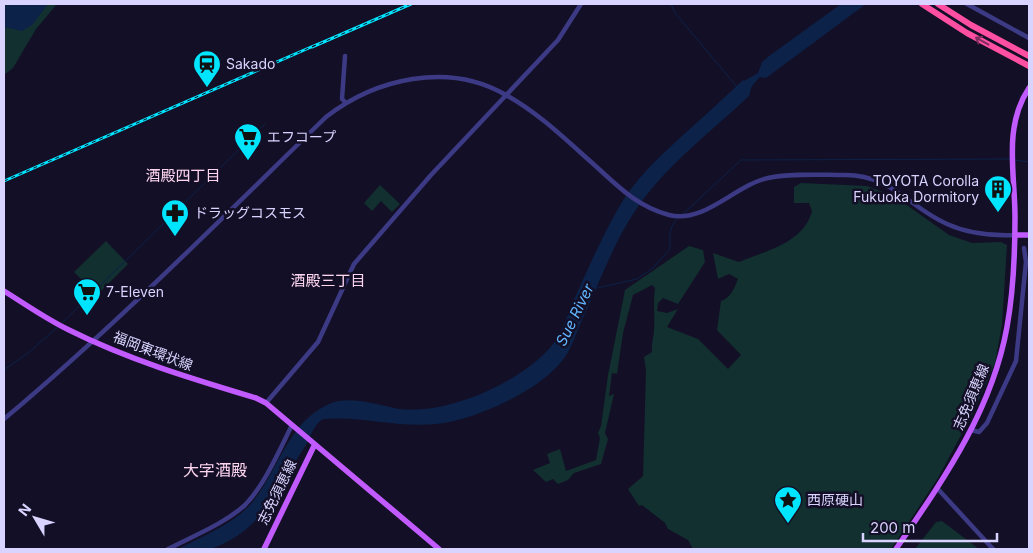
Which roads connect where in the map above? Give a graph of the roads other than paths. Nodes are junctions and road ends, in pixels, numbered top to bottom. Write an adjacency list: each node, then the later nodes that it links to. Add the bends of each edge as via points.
1 (580, 4): 10 (street, via 558,40)
2 (922, 4): 8 (highway, one-way to 2)
3 (938, 4): 7 (highway)
4 (967, 4): 5 (street)
5 (1029, 38)
6 (345, 56): 11 (street, via 342,99)
7 (1029, 56)
8 (1027, 65)
9 (1029, 88): 12 (main road, 志免須恵線, via 1012,131)
10 (507, 95): 11 (street, via 479,84 425,78 390,83); 12 (street, via 533,113 641,205 671,216 707,209 768,178 848,175 884,183 939,219 965,231 992,236); 17 (street, via 431,175 354,264 318,342)
11 (345, 102): 16 (street)
12 (1015, 235): 13 (main road); 20 (main road, 志免須恵線, via 1007,325 1000,358)
13 (1029, 235)
14 (1024, 248): 20 (street, via 1026,262 1016,361 987,423 979,432)
15 (4, 290): 16 (main road, 福岡東環状線, via 54,322)
16 (94, 342): 17 (main road, 福岡東環状線); 18 (street)
17 (266, 404): 19 (main road, 福岡東環状線)
18 (4, 419)
19 (294, 426): 21 (main road, 福岡東環状線); 23 (street, via 246,504 232,515)
20 (971, 430): 22 (main road, 志免須恵線)
21 (314, 446): 24 (main road, 志免須恵線); 25 (main road)
22 (937, 488): 26 (main road, 志免須恵線); 27 (street)
23 (168, 549)
24 (264, 549)
25 (439, 549)
26 (896, 549)
27 (993, 549)

